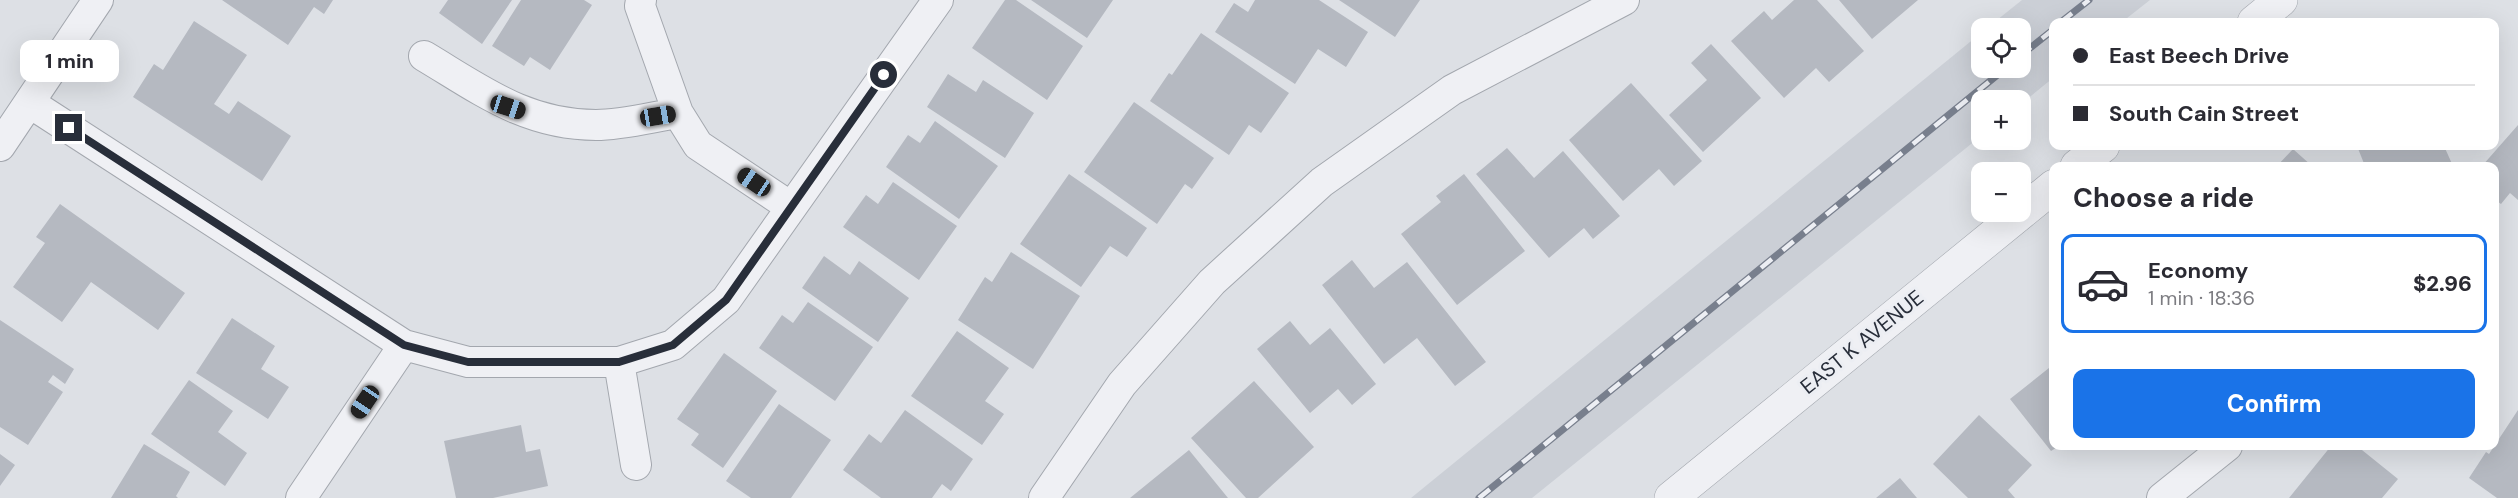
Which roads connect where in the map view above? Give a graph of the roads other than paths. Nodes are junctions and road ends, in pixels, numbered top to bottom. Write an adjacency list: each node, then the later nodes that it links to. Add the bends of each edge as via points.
1 (98, 0): 8 (street)
2 (641, 0): 9 (street)
3 (938, 0): 14 (street)
4 (1624, 0): 21 (street, via 1452,90 1322,182 1212,282 1122,384)
5 (2282, 0): 6 (street)
6 (2259, 18)
7 (424, 56): 9 (street, via 508,107 550,121 597,125)
8 (30, 103): 10 (street); 15 (street)
9 (678, 113): 14 (street, via 698,145)
10 (0, 146)
11 (2098, 150): 12 (street)
12 (2082, 162)
13 (2049, 190): 22 (street, EAST K AVENUE)
14 (791, 207): 16 (street, via 726,300 673,345)
15 (404, 345): 16 (street, via 468,362); 20 (street)
16 (619, 362): 18 (street)
17 (2223, 450): 19 (street)
18 (636, 465)
19 (2164, 497)
20 (301, 498)
21 (1044, 498)
22 (1671, 498)

